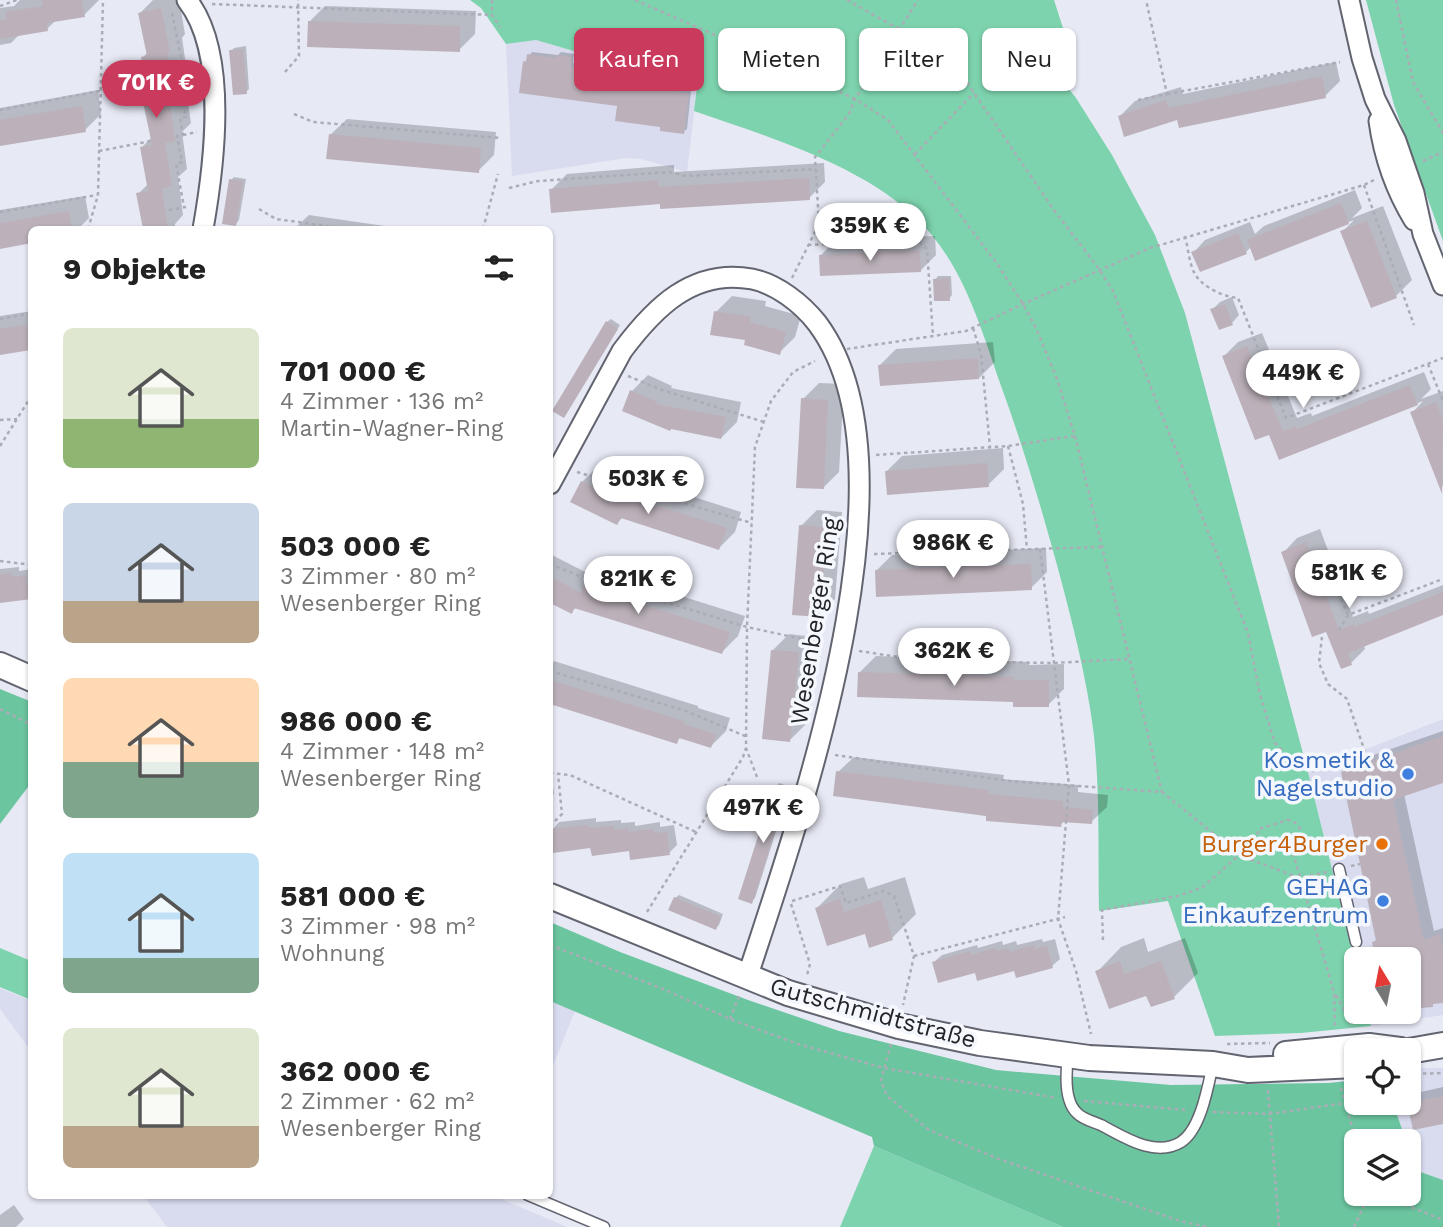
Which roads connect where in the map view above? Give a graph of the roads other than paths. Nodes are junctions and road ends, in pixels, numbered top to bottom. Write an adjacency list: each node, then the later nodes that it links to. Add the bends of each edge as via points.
1 (1349, 0): 4 (street, via 1375,99 1382,146)
2 (183, 4): 3 (street, via 206,42 214,90 213,157)
3 (203, 226)
4 (1443, 285)
5 (554, 476): 11 (street, Wesenberger Ring, via 634,334 660,305 700,283 740,277 785,294 811,315 844,372 854,408 858,457 854,554 845,619 818,753)
6 (0, 665): 7 (street)
7 (28, 677)
8 (1339, 869): 10 (lane)
9 (553, 897): 11 (street, Gutschmidtstraße)
10 (1356, 942)
11 (747, 978): 16 (street, Gutschmidtstraße, via 899,1026 980,1044)
12 (1443, 1045): 14 (street)
13 (1344, 1048): 15 (street, Gutschmidtstraße, via 1244,1057)
14 (1421, 1049)
15 (1216, 1054): 16 (street, Gutschmidtstraße, via 1120,1061); 16 (lane, via 1201,1111 1183,1141 1153,1148 1076,1113 1066,1073); 17 (street, Gutschmidtstraße, via 1248,1070)
16 (1068, 1056)
17 (1344, 1072)
18 (538, 1199): 19 (lane)
19 (604, 1227)

